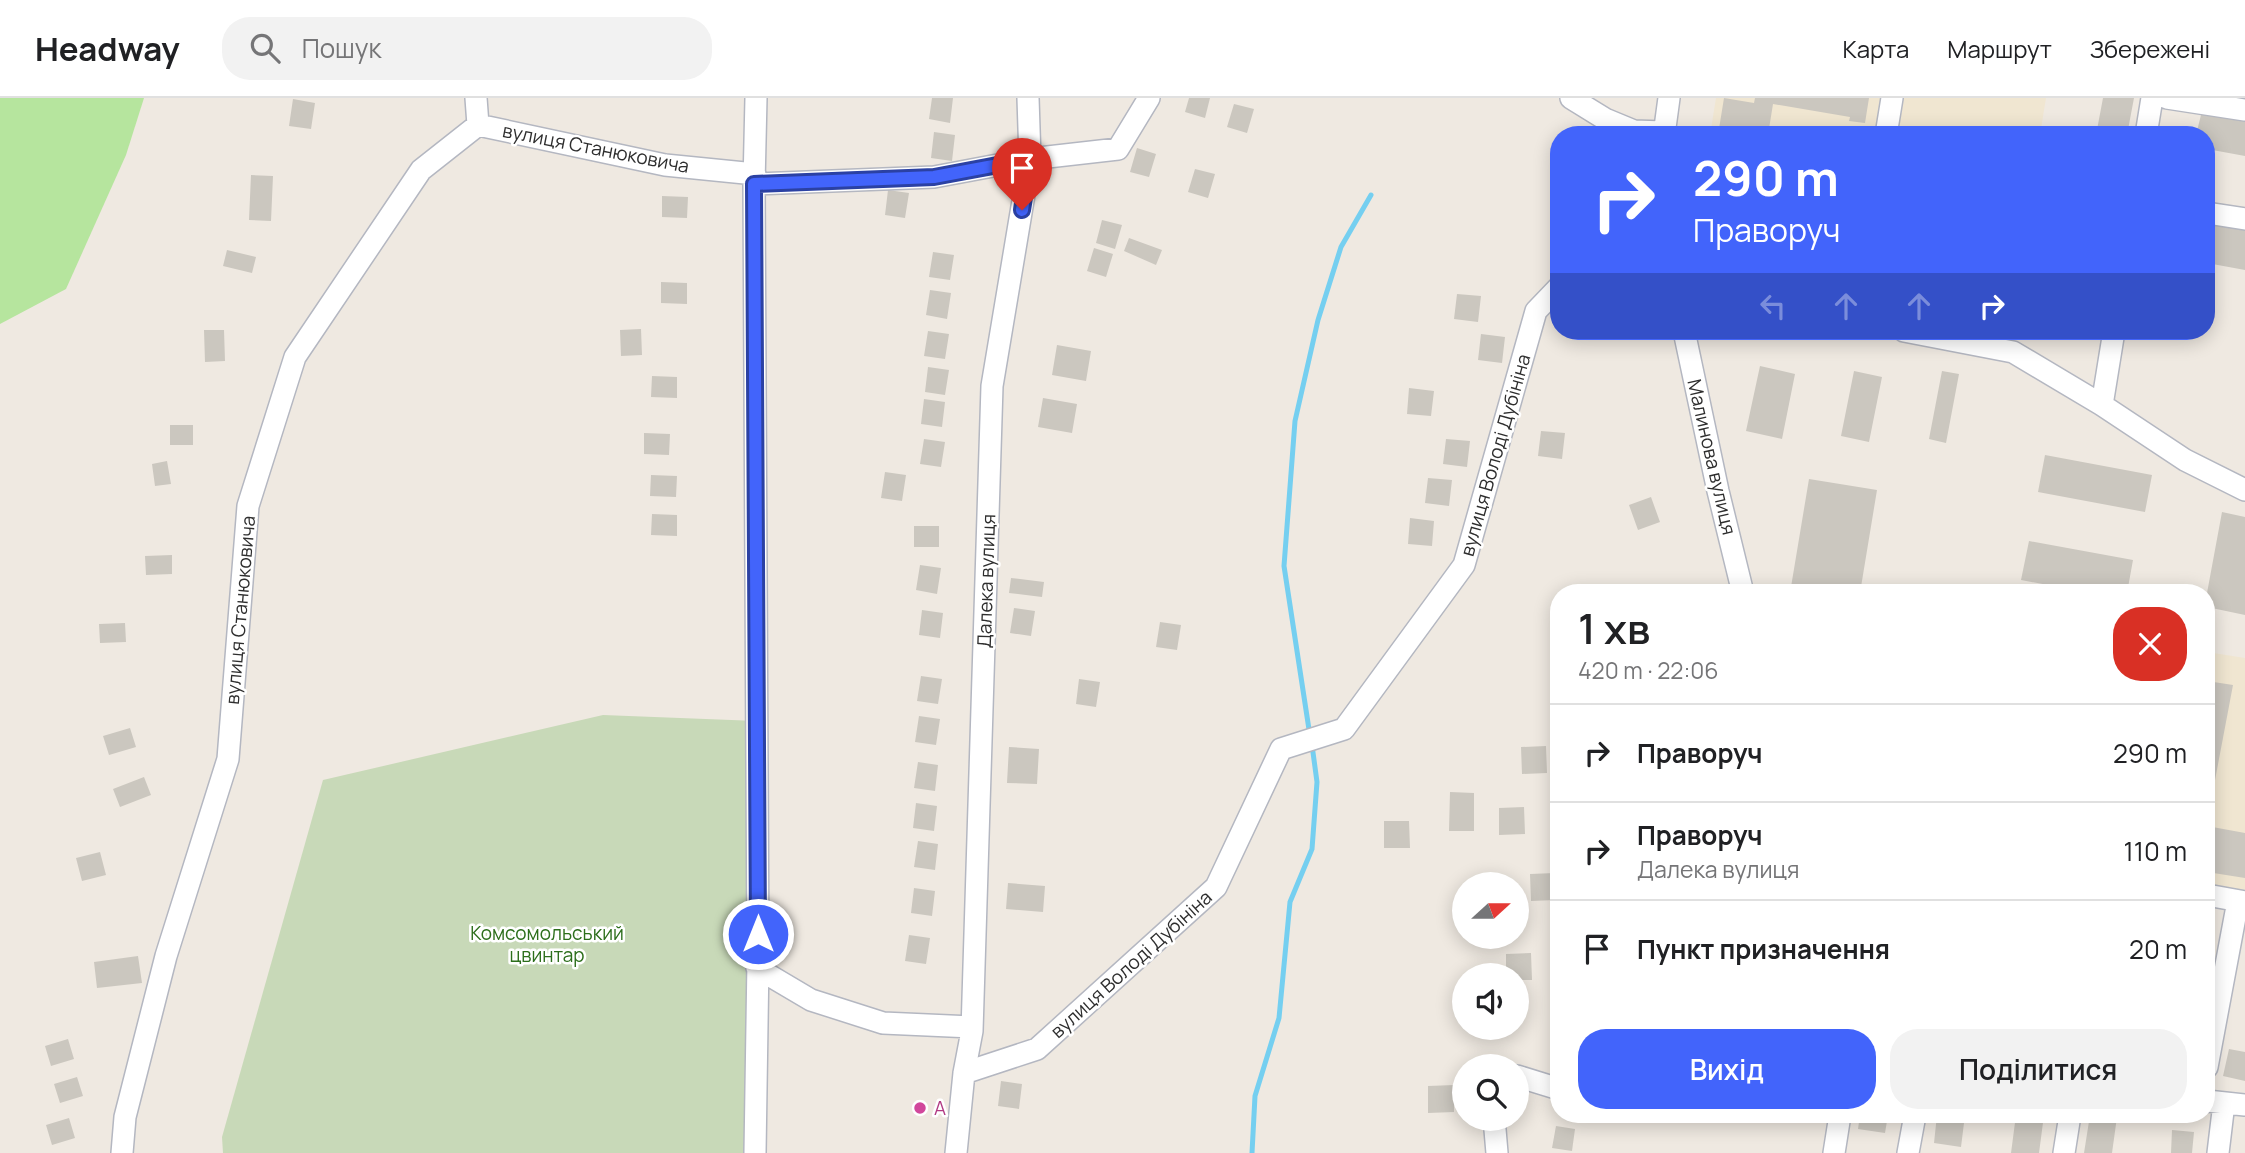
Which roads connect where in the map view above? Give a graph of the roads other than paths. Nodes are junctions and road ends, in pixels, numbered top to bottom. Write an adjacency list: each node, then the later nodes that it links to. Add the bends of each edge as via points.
1 (476, 98): 11 (street, вулиця Станюковича)
2 (756, 98): 17 (street)
3 (1028, 98): 16 (street, Далека вулиця)
4 (1149, 98): 16 (street, via 1118,149)
5 (1571, 98): 12 (street)
6 (1669, 98): 13 (street)
7 (1892, 98): 14 (street)
8 (2152, 98): 15 (street)
9 (2167, 98): 10 (street)
10 (2245, 110)
11 (478, 125): 17 (street, вулиця Станюковича); 40 (street, вулиця Станюковича, via 421,170 295,357 248,506 228,759 166,956 125,1117)
12 (1622, 126)
13 (1665, 126)
14 (1887, 126)
15 (2147, 126)
16 (1030, 159): 17 (street, вулиця Станюковича, via 934,177); 30 (street, Далека вулиця, via 992,386)
17 (755, 179): 29 (street)
18 (2215, 214): 19 (street)
19 (2245, 219)
20 (1550, 296): 32 (street, вулиця Володі Дубініна, via 1536,311 1464,565 1344,729 1281,749 1216,887 1057,1031 1037,1049)
21 (1686, 340): 26 (street, Малинова вулиця)
22 (1951, 340): 24 (street, via 2013,352)
23 (2113, 340): 24 (street)
24 (2102, 405): 25 (street, via 2185,460)
25 (2245, 490)
26 (1739, 584)
27 (2215, 896): 28 (street)
28 (2241, 901): 31 (street)
29 (757, 968): 30 (street, via 811,1000 883,1023); 41 (street)
30 (972, 1027): 32 (street, Далека вулиця)
31 (2215, 1028)
32 (964, 1073): 42 (street, Далека вулиця)
33 (1529, 1080): 34 (street)
34 (1550, 1086)
35 (2225, 1103): 47 (street)
36 (1839, 1123): 44 (street)
37 (1914, 1123): 45 (street)
38 (2069, 1123): 46 (street)
39 (1495, 1131): 43 (street)
40 (122, 1153)
41 (755, 1153)
42 (956, 1153)
43 (1497, 1153)
44 (1834, 1153)
45 (1908, 1153)
46 (2064, 1153)
47 (2218, 1153)

